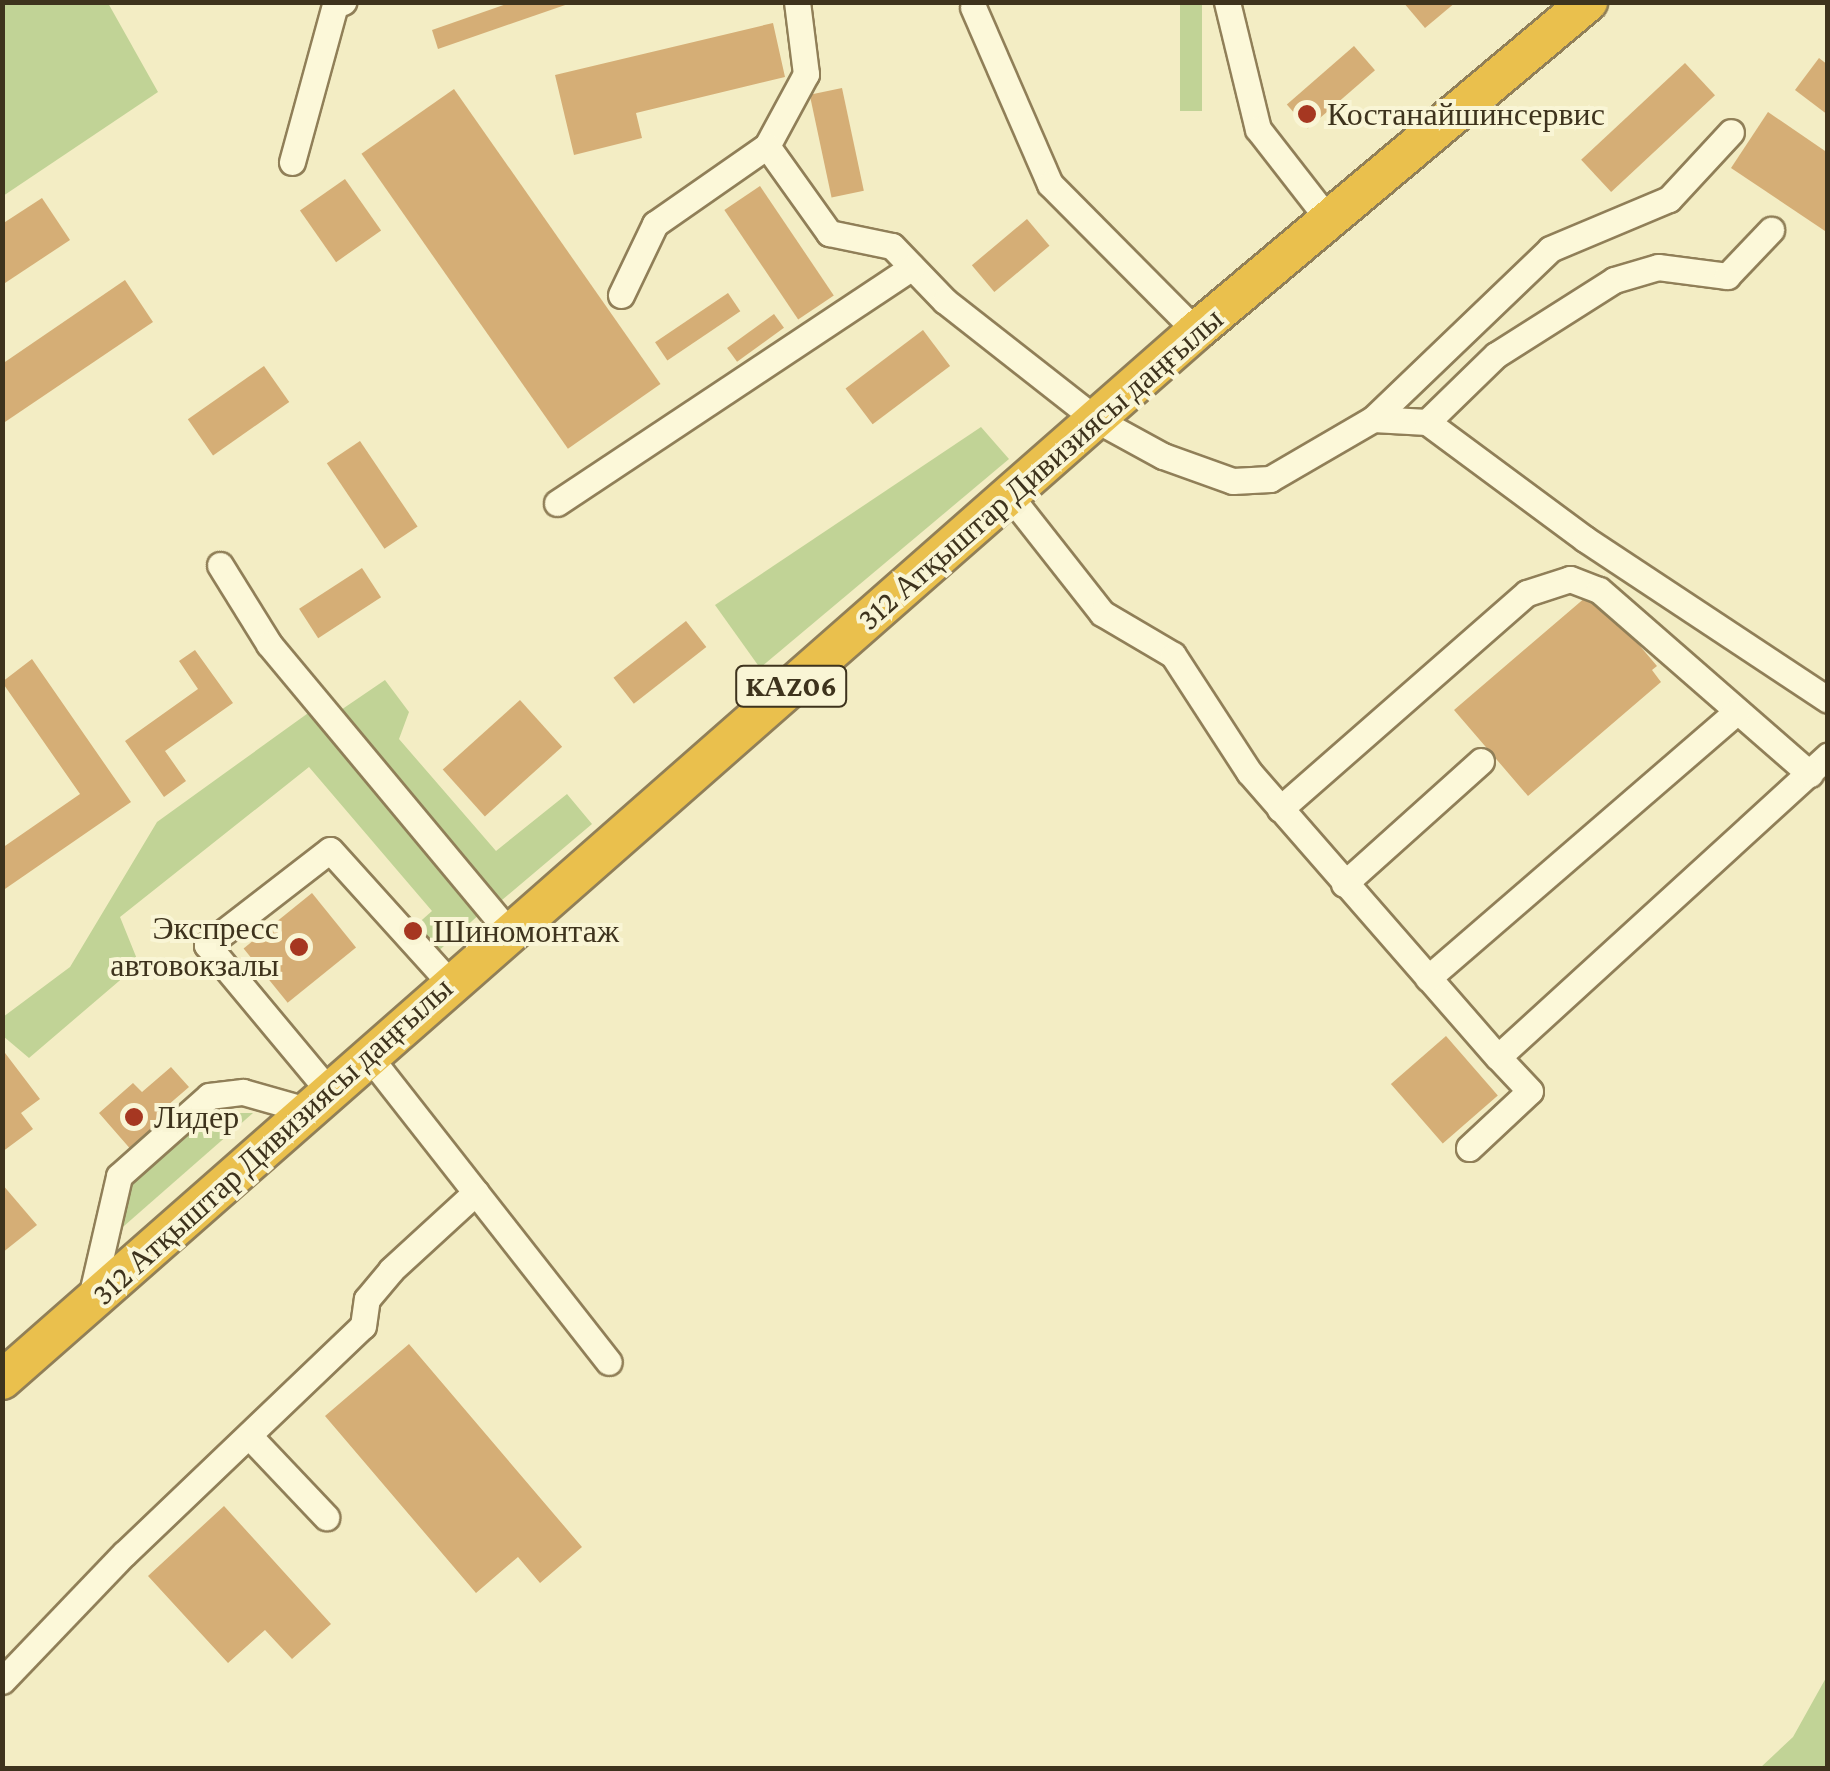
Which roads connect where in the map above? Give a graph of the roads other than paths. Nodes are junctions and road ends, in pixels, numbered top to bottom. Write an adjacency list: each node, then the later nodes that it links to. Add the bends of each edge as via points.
1 (343, 2): 8 (lane, via 334,5)
2 (796, 2): 7 (lane, via 806,74)
3 (1227, 2): 9 (lane, via 1258,130)
4 (1588, 2): 9 (highway, 312 Атқыштар Дивизиясы даңғылы / KАZ06)
5 (974, 6): 13 (lane, via 1050,184)
6 (1731, 132): 14 (lane, via 1669,199 1550,250)
7 (767, 146): 11 (lane, via 829,233 892,246); 12 (lane, via 656,224)
8 (292, 162)
9 (1328, 219): 13 (highway, 312 Атқыштар Дивизиясы даңғылы / KАZ06)
10 (1770, 230): 16 (lane, via 1727,276 1658,267 1614,280 1496,356)
11 (912, 267): 15 (lane); 18 (lane)
12 (620, 295)
13 (1196, 331): 15 (highway, 312 Атқыштар Дивизиясы даңғылы / KАZ06)
14 (1373, 419): 15 (lane, via 1270,479 1233,481 1163,456); 16 (lane)
15 (1096, 420): 17 (highway, 312 Атқыштар Дивизиясы даңғылы / KАZ06)
16 (1427, 422): 20 (lane, via 1585,538)
17 (1010, 496): 24 (lane, via 1102,612 1172,655); 26 (highway, 312 Атқыштар Дивизиясы даңғылы / KАZ06)
18 (556, 503)
19 (220, 564): 26 (lane, via 269,644)
20 (1828, 700)
21 (1737, 711): 23 (lane); 24 (lane, via 1599,590 1554,580 1527,593); 27 (lane)
22 (1482, 762): 25 (lane)
23 (1818, 765): 30 (lane)
24 (1280, 808): 25 (lane)
25 (1344, 884): 27 (lane)
26 (508, 932): 28 (highway, 312 Атқыштар Дивизиясы даңғылы / KАZ06)
27 (1428, 978): 30 (lane)
28 (450, 983): 29 (highway, 312 Атқыштар Дивизиясы даңғылы / KАZ06); 31 (lane, via 330,850 207,945)
29 (368, 1055): 31 (highway, 312 Атқыштар Дивизиясы даңғылы / KАZ06); 33 (lane)
30 (1498, 1057): 32 (lane, via 1530,1091)
31 (317, 1100): 34 (highway, 312 Атқыштар Дивизиясы даңғылы / KАZ06); 34 (lane, via 243,1092 209,1096 119,1176)
32 (1469, 1148)
33 (476, 1192): 35 (lane); 37 (lane, via 391,1270 367,1299 363,1326)
34 (90, 1302): 36 (highway, 312 Атқыштар Дивизиясы даңғылы / KАZ06)
35 (610, 1362)
36 (2, 1380)
37 (252, 1439): 38 (lane); 39 (lane, via 124,1554)
38 (326, 1517)
39 (2, 1681)

